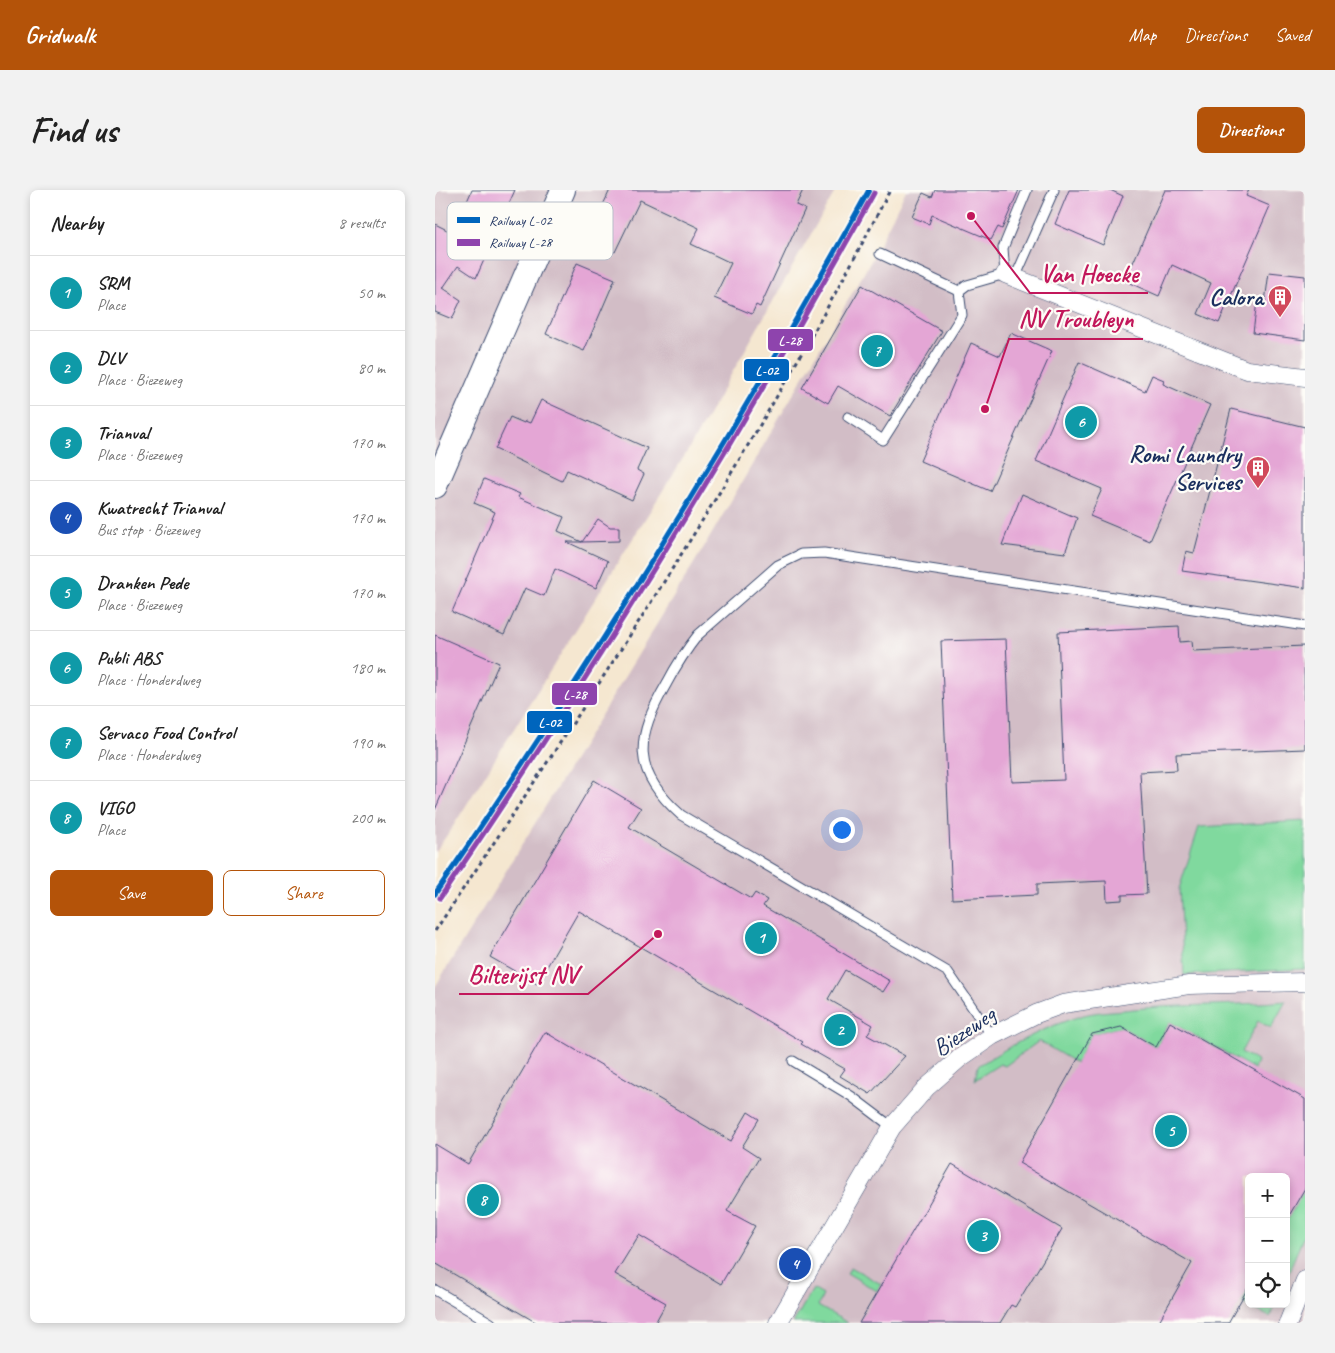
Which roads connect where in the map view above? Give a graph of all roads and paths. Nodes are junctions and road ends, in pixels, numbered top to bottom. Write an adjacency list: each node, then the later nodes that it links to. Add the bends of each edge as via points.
1 (563, 190): 5 (street)
2 (890, 190): 14 (path, via 814,333 708,512 573,724)
3 (1027, 190): 8 (lane, via 1003,248)
4 (1054, 190): 8 (lane)
5 (558, 202)
6 (880, 254): 9 (lane)
7 (533, 260): 12 (street)
8 (1010, 276): 9 (lane, via 967,286); 10 (street, via 1247,370)
9 (959, 291): 11 (lane, via 962,315 883,440)
10 (1305, 377)
11 (848, 417)
12 (435, 486)
13 (1305, 626): 16 (lane, via 809,553 778,565 688,647 650,712 643,733 644,757 651,782 664,799 681,815 949,972)
14 (435, 930)
15 (1305, 982): 16 (street, Biezeweg, via 1189,985 1072,1002 1036,1014)
16 (992, 1036): 18 (street, Biezeweg, via 926,1088)
17 (793, 1061): 18 (lane, via 851,1096)
18 (892, 1127): 22 (street, Biezeweg)
19 (1305, 1280): 23 (street)
20 (435, 1290): 21 (lane)
21 (491, 1323)
22 (778, 1323)
23 (1288, 1323)

